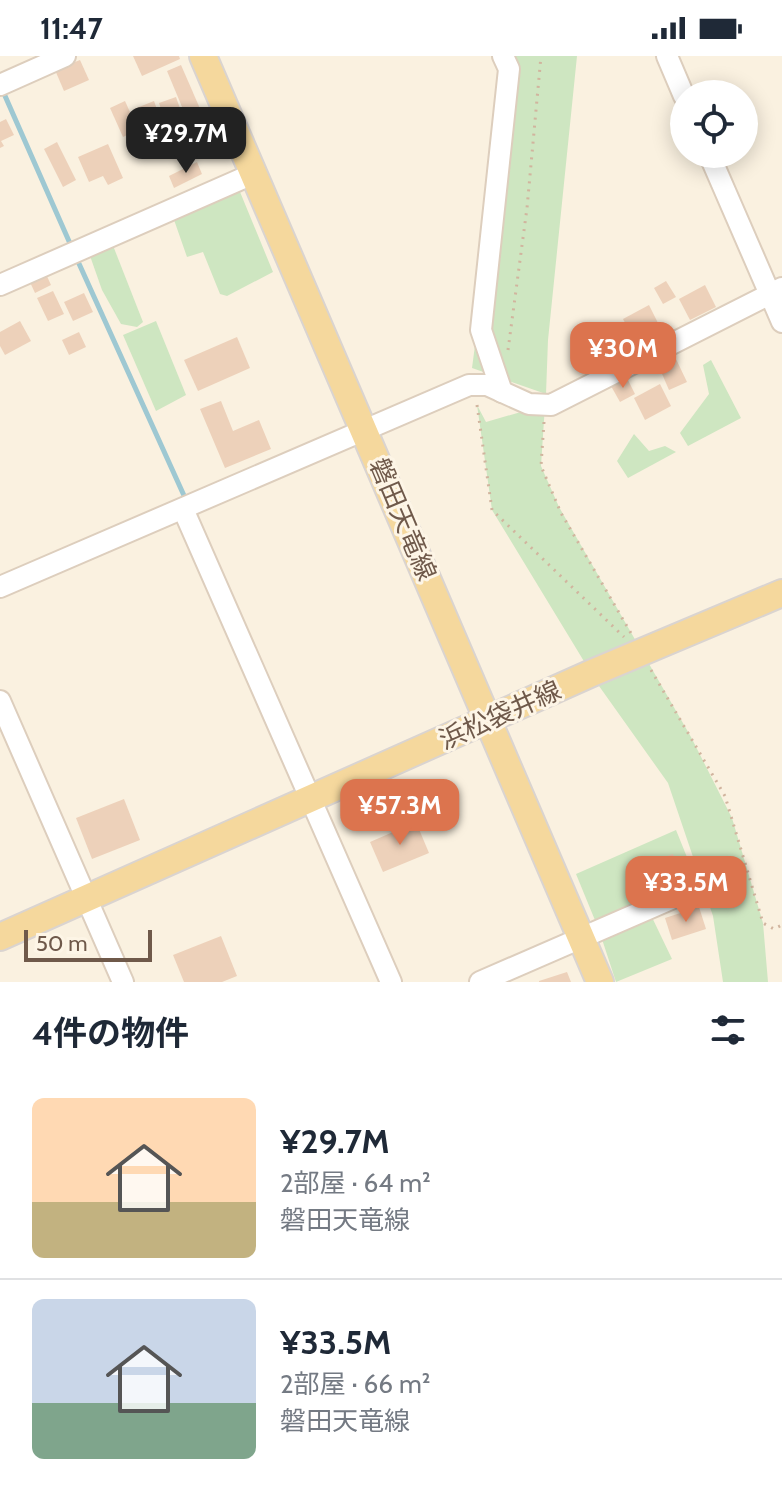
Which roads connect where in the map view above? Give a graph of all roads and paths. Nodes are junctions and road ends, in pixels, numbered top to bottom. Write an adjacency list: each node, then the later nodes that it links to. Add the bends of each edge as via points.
1 (65, 56): 7 (street)
2 (203, 56): 9 (main road, 磐田天竜線)
3 (503, 56): 13 (street, via 509,69 481,330)
4 (541, 56): 13 (path)
5 (667, 56): 6 (street)
6 (677, 80)
7 (0, 85)
8 (716, 168): 11 (street)
9 (255, 173): 10 (street); 16 (main road, 磐田天竜線)
10 (0, 285)
11 (776, 291): 12 (street); 15 (street)
12 (782, 322)
13 (502, 392): 15 (street); 16 (street, via 469,385)
14 (477, 405): 20 (path, via 492,510)
15 (545, 405): 20 (path, via 541,466 561,513)
16 (364, 428): 17 (street); 22 (main road, 磐田天竜線)
17 (183, 509): 18 (street); 23 (street)
18 (0, 587)
19 (782, 593): 20 (main road, 浜松袋井線)
20 (642, 653): 22 (main road, 浜松袋井線); 26 (path, via 725,796 763,923 774,929)
21 (0, 701): 25 (street)
22 (488, 720): 23 (main road, 浜松袋井線); 28 (main road, 磐田天竜線)
23 (311, 799): 25 (main road, 浜松袋井線); 30 (street)
24 (710, 882): 28 (street)
25 (86, 900): 27 (main road, 浜松袋井線); 29 (street)
26 (782, 925)
27 (0, 937)
28 (581, 938): 31 (street); 32 (main road, 磐田天竜線)
29 (123, 982)
30 (391, 982)
31 (480, 982)
32 (600, 982)

